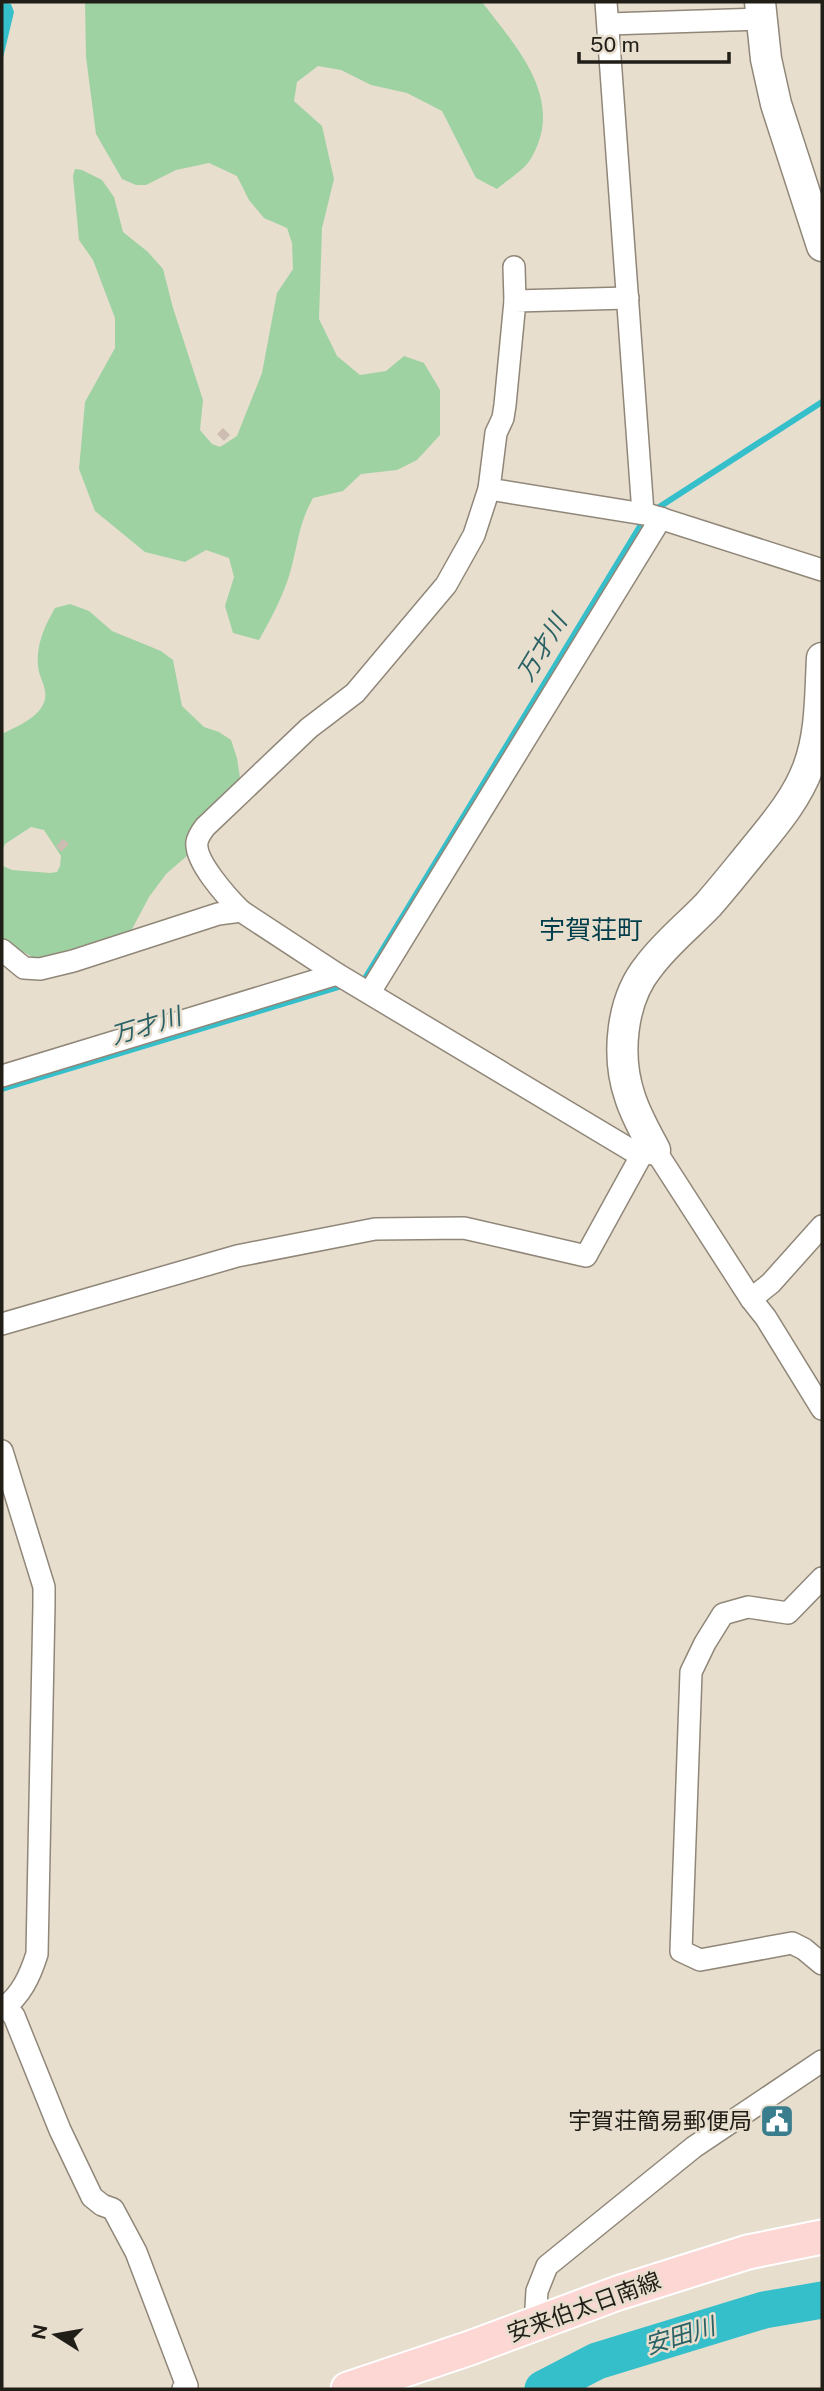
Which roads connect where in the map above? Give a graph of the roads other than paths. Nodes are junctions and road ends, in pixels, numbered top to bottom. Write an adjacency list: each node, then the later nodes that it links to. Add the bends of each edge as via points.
1 (606, 2): 3 (street)
2 (761, 11): 3 (street); 4 (street, via 776,104)
3 (609, 24): 6 (street)
4 (822, 246)
5 (514, 267): 7 (street)
6 (628, 298): 7 (street); 9 (street)
7 (515, 301): 8 (street, via 505,405 496,433)
8 (489, 489): 9 (street); 12 (street, via 474,535 438,595 355,693 309,728 205,827 197,844 199,854)
9 (648, 515): 10 (street); 15 (street)
10 (822, 570)
11 (822, 658): 17 (street, via 814,746 797,790 708,905 647,968 633,995 622,1052 629,1097)
12 (241, 911): 13 (street, via 40,969 24,968); 14 (street)
13 (2, 950)
14 (337, 974): 15 (street); 16 (street)
15 (370, 992): 17 (street)
16 (2, 1076)
17 (648, 1153): 19 (street); 20 (street, via 586,1256 464,1227 375,1229 237,1256)
18 (822, 1226): 19 (street)
19 (751, 1299): 21 (street)
20 (2, 1324)
21 (822, 1409)
22 (2, 1451): 25 (street, via 44,1587 37,1954 18,1995)
23 (822, 1578): 24 (street, via 788,1613 748,1607 723,1614 691,1672 681,1951 700,1960 792,1943)
24 (822, 1964)
25 (3, 2008): 29 (street, via 14,2016 92,2197 113,2209 136,2252 187,2386)
26 (822, 2061): 28 (street, via 694,2147 547,2266 537,2291)
27 (822, 2237): 28 (main road, 安来伯太日南線, via 748,2252)
28 (535, 2324): 30 (main road, 安来伯太日南線)
29 (183, 2389)
30 (348, 2389)

